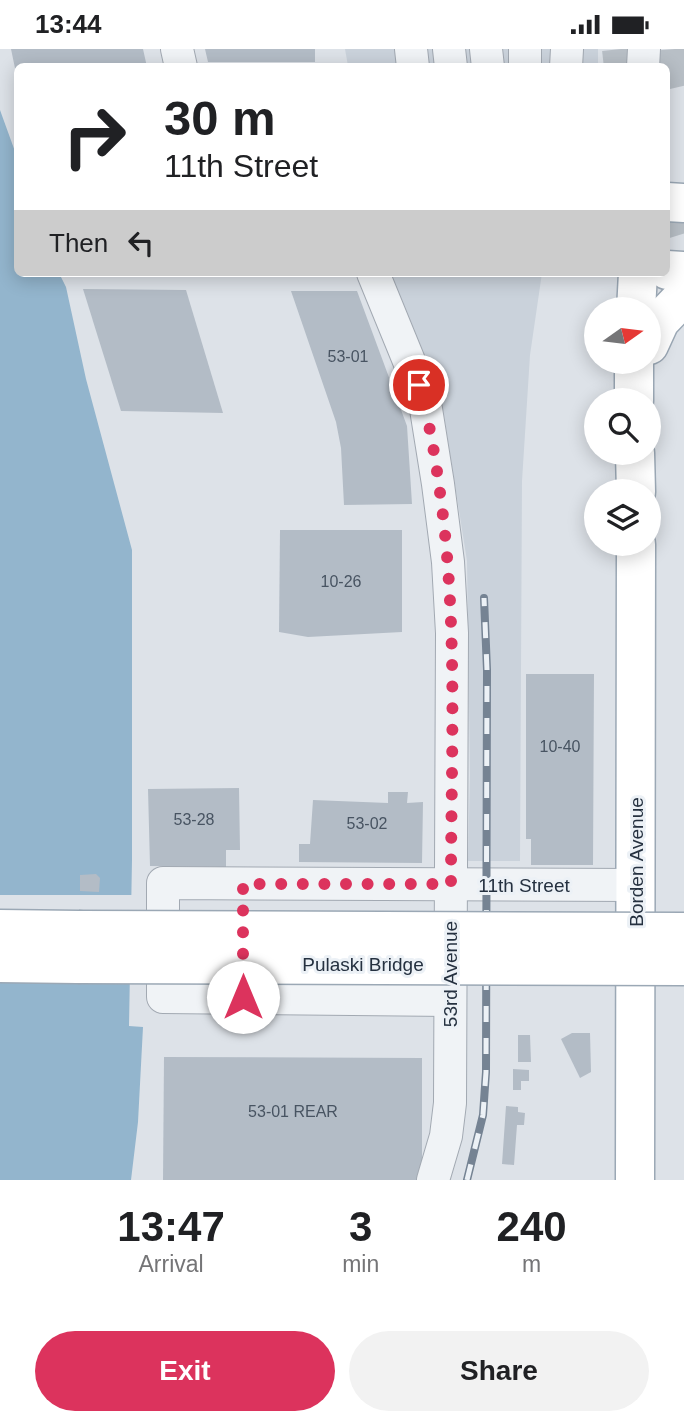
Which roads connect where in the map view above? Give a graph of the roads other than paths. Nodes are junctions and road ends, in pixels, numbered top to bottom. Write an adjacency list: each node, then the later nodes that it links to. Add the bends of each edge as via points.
1 (375, 277): 8 (street, 53rd Avenue, via 426,408 443,518 452,633)
2 (638, 277): 4 (main road)
3 (684, 296): 5 (main road)
4 (637, 297)
5 (662, 319)
6 (636, 556): 9 (main road, Borden Avenue)
7 (243, 884): 8 (street, 11th Street); 14 (street); 14 (street, 11th Street, via 163,883 163,997)
8 (451, 884): 9 (street, 11th Street); 15 (street, 53rd Avenue)
9 (636, 885): 17 (main road, Borden Avenue)
10 (0, 929): 11 (main road, Pulaski Bridge, bridge)
11 (684, 932)
12 (0, 963): 13 (main road, Pulaski Bridge, bridge)
13 (684, 965)
14 (243, 997): 15 (street, 11th Street)
15 (450, 1000): 16 (street, 53rd Avenue, via 449,1121)
16 (433, 1180)
17 (635, 1180)

